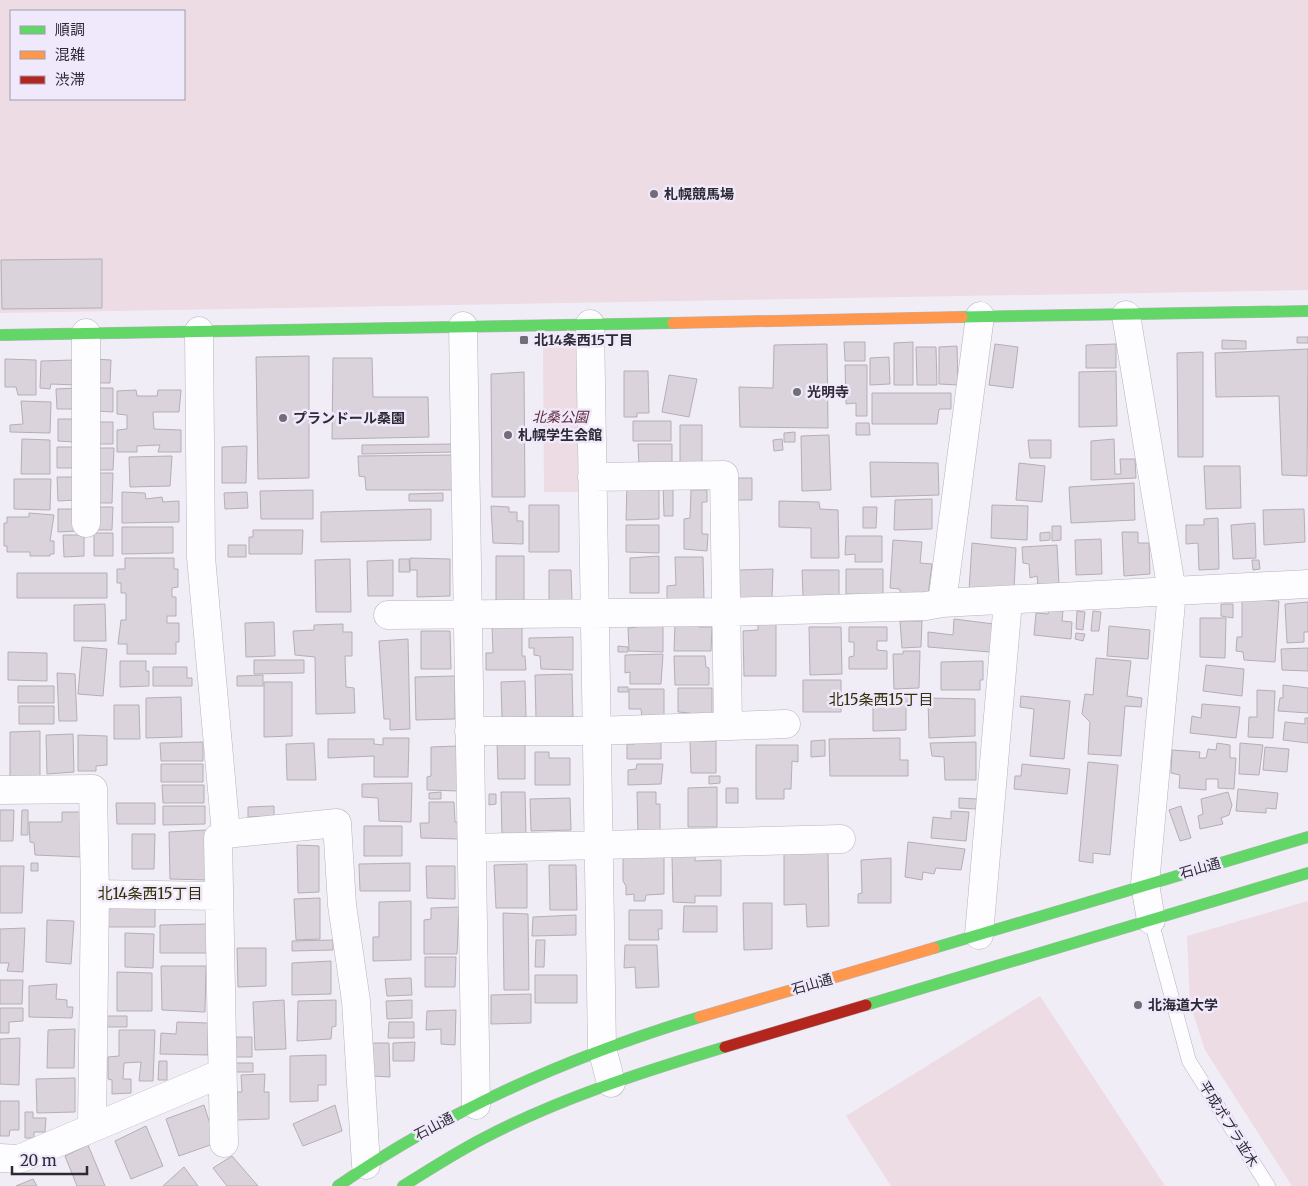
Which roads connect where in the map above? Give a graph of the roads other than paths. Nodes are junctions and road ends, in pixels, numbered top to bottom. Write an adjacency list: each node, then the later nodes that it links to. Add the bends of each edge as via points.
1 (1308, 312): 2 (main road)
2 (1126, 315): 3 (main road); 12 (street)
3 (980, 316): 4 (main road); 14 (street)
4 (590, 324): 5 (main road); 9 (street)
5 (463, 326): 6 (main road); 17 (street)
6 (199, 331): 7 (main road); 24 (street, via 201,557)
7 (86, 333): 8 (main road); 10 (street)
8 (0, 335)
9 (592, 477): 15 (street, via 724,475); 16 (street)
10 (86, 523)
11 (1308, 584): 12 (street)
12 (1172, 592): 13 (street); 30 (street)
13 (1008, 601): 14 (street); 34 (street)
14 (942, 603): 15 (street)
15 (726, 612): 16 (street); 20 (street)
16 (594, 613): 17 (street); 22 (street)
17 (468, 614): 18 (street); 21 (street)
18 (388, 615)
19 (786, 724): 20 (street)
20 (728, 725): 22 (street)
21 (470, 732): 22 (street); 28 (street)
22 (596, 732): 27 (street)
23 (0, 790): 31 (street, via 93,789)
24 (226, 834): 32 (street, via 218,838); 42 (street, via 337,823 342,905 356,1001)
25 (1308, 837): 30 (main road, 石山通)
26 (841, 839): 27 (street)
27 (598, 846): 28 (street); 35 (street)
28 (473, 848): 38 (street)
29 (1308, 873): 33 (main road)
30 (1145, 884): 33 (street); 34 (main road, 石山通)
31 (95, 894): 32 (street); 39 (street)
32 (218, 896): 36 (street)
33 (1151, 920): 37 (main road); 45 (lane, 平成ポプラ並木, via 1189,1061)
34 (979, 935): 35 (main road, 石山通)
35 (602, 1048): 37 (street); 38 (main road, 石山通, via 535,1075)
36 (222, 1073): 39 (street); 40 (street)
37 (611, 1083): 44 (main road, via 482,1139)
38 (476, 1104): 42 (main road, 石山通)
39 (92, 1126): 41 (street, via 19,1158)
40 (224, 1143)
41 (0, 1158)
42 (366, 1165): 43 (main road, 石山通)
43 (338, 1186)
44 (403, 1186)
45 (1268, 1186)

